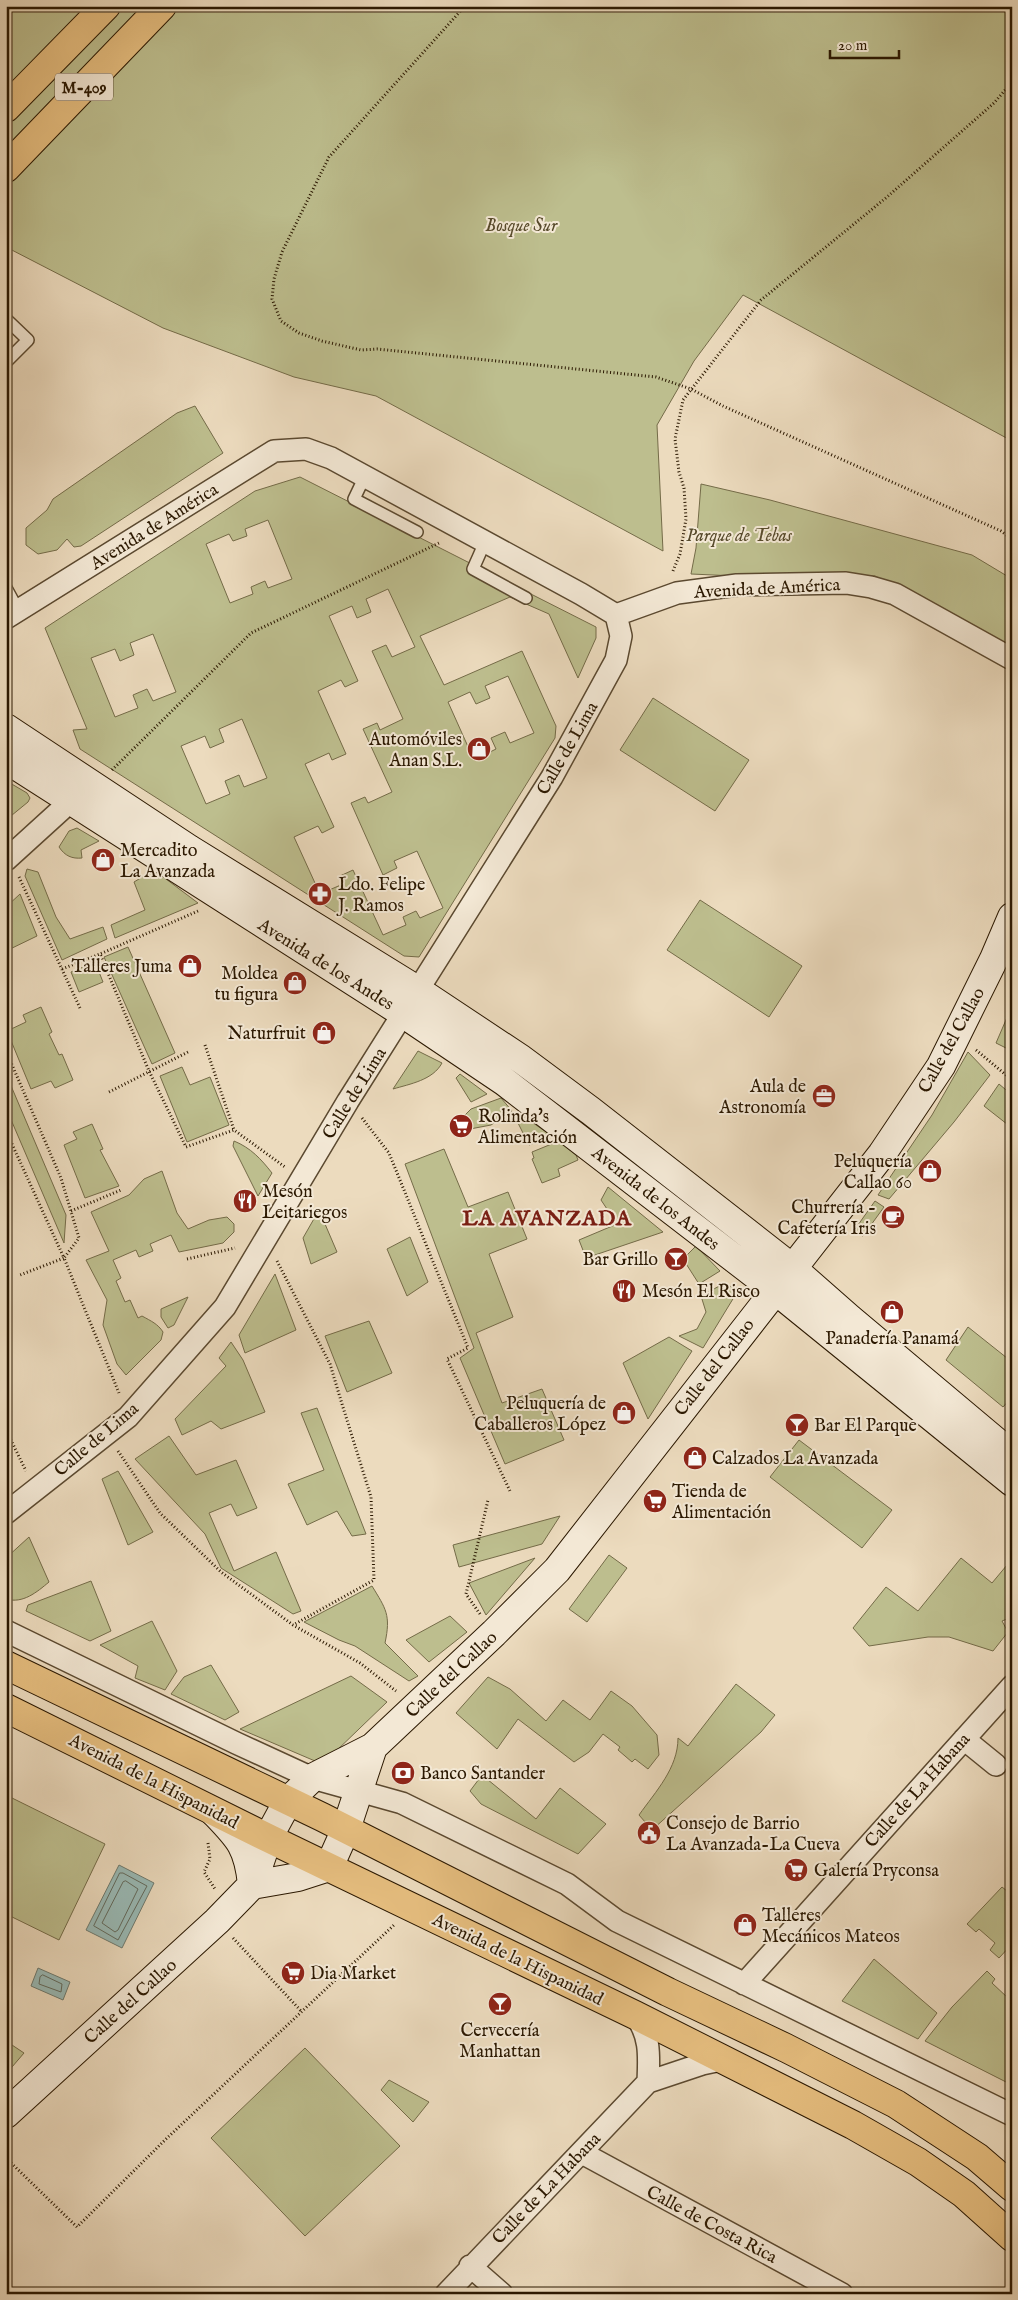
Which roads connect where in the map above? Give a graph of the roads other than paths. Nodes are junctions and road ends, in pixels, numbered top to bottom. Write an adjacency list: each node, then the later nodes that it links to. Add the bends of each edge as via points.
1 (162, 6): 4 (main road, M-409)
2 (100, 13): 3 (main road, M-409)
3 (6, 108)
4 (6, 168)
5 (6, 319): 6 (lane, via 28,340)
6 (6, 362)
7 (364, 476): 8 (lane, via 354,498); 9 (street); 12 (street, Avenida de América, via 306,449 274,451)
8 (417, 532)
9 (485, 542): 11 (lane, via 473,569); 13 (street)
10 (6, 588): 12 (lane)
11 (526, 598)
12 (12, 614)
13 (616, 615): 14 (street, Avenida de América, via 677,593 737,585 846,583 896,594); 20 (street, Calle de Lima, via 621,636 616,660 552,777)
14 (1012, 659)
15 (6, 728): 17 (main road, Avenida de los Andes)
16 (6, 759): 17 (main road, Avenida de los Andes)
17 (87, 795): 18 (street); 20 (main road, Avenida de los Andes, via 189,850); 21 (main road, Avenida de los Andes, via 224,900)
18 (8, 859)
19 (1012, 918): 22 (main road, Calle del Callao, via 941,1066 882,1154)
20 (417, 990): 21 (street, Calle de Lima); 22 (main road, Avenida de los Andes, via 592,1111)
21 (403, 1014): 23 (main road, Avenida de los Andes, via 505,1082); 26 (street, Calle de Lima, via 225,1307 128,1417)
22 (792, 1268): 23 (main road, Calle del Callao); 24 (main road, Avenida de los Andes)
23 (774, 1289): 25 (main road, Avenida de los Andes); 32 (main road, Calle del Callao, via 557,1570)
24 (1012, 1455)
25 (1012, 1482)
26 (6, 1514)
27 (6, 1631): 34 (street)
28 (6, 1665): 36 (main road)
29 (1012, 1686): 31 (street, Calle de La Habana)
30 (6, 1708): 37 (main road, Avenida de la Hispanidad)
31 (964, 1739): 33 (street); 42 (street, Calle de La Habana)
32 (373, 1747): 34 (main road, Calle del Callao); 35 (main road, Calle del Callao)
33 (996, 1765)
34 (312, 1778): 35 (street); 36 (main road, Calle del Callao)
35 (358, 1792): 38 (main road, Calle del Callao); 42 (street, via 402,1803 567,1884 617,1921)
36 (288, 1801): 38 (main road); 39 (main road, Calle del Callao)
37 (213, 1811): 39 (main road, Avenida de la Hispanidad); 41 (main road, via 236,1834 245,1851)
38 (346, 1829): 40 (main road, Calle del Callao); 49 (main road, via 896,2104 977,2157)
39 (268, 1838): 40 (main road, Avenida de la Hispanidad); 41 (main road, Calle del Callao)
40 (329, 1867): 41 (main road, via 298,1877); 43 (main road, Avenida de la Hispanidad)
41 (252, 1885): 46 (main road, Calle del Callao, via 217,1921)
42 (744, 1984): 47 (street)
43 (634, 2015): 44 (main road, Avenida de la Hispanidad); 45 (street, via 643,2026 649,2044)
44 (721, 2060): 45 (street, Calle de La Habana); 50 (main road, Avenida de la Hispanidad, via 853,2125 918,2162 964,2194)
45 (648, 2082): 48 (street, Calle de La Habana)
46 (6, 2114)
47 (1012, 2115)
48 (582, 2153): 51 (street, Calle de La Habana); 54 (street, Calle de Costa Rica)
49 (1012, 2187)
50 (1012, 2237)
51 (470, 2266): 52 (street, Calle de La Habana); 53 (street)
52 (446, 2294)
53 (502, 2294)
54 (842, 2294)

